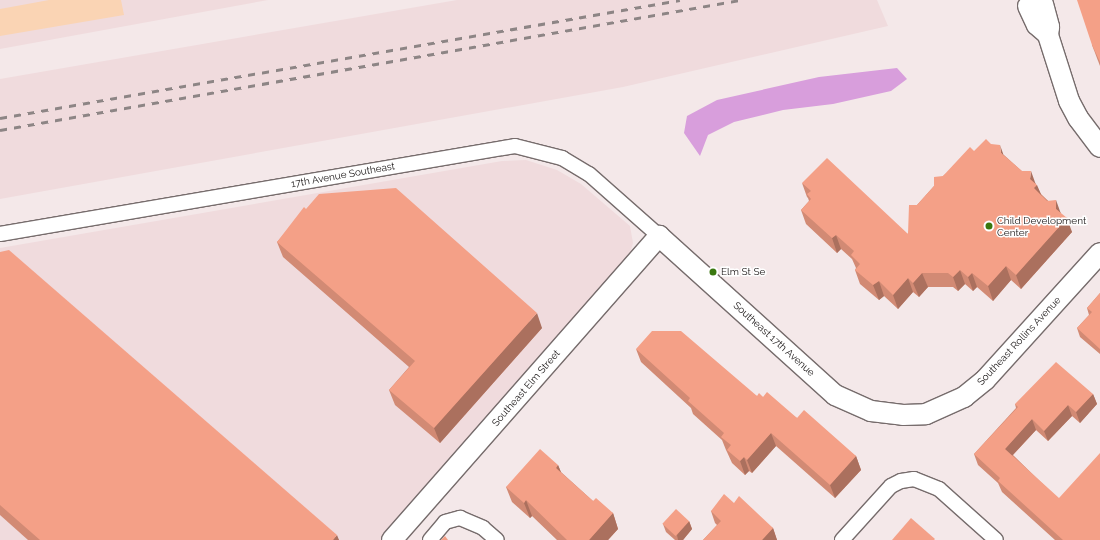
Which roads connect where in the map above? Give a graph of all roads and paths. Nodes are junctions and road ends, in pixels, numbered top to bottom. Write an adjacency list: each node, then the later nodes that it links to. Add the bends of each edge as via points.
1 (1035, 5): 2 (street, via 1037,25 1048,35 1069,101 1078,118)
2 (1100, 147)
3 (0, 234): 4 (street, 17th Avenue Southeast, via 515,146 562,158 589,174)
4 (659, 236): 6 (street, Southeast 17th Avenue, via 836,395 871,411); 7 (street, Southeast Elm Street)
5 (1100, 253): 6 (street, Southeast Rollins Avenue, via 985,380 964,397 933,411)
6 (902, 415)
7 (392, 540)
8 (430, 540): 9 (street, via 445,522 460,518 483,528)
9 (497, 540)
10 (842, 540): 11 (street, via 891,486 914,479 939,489)
11 (996, 540)

